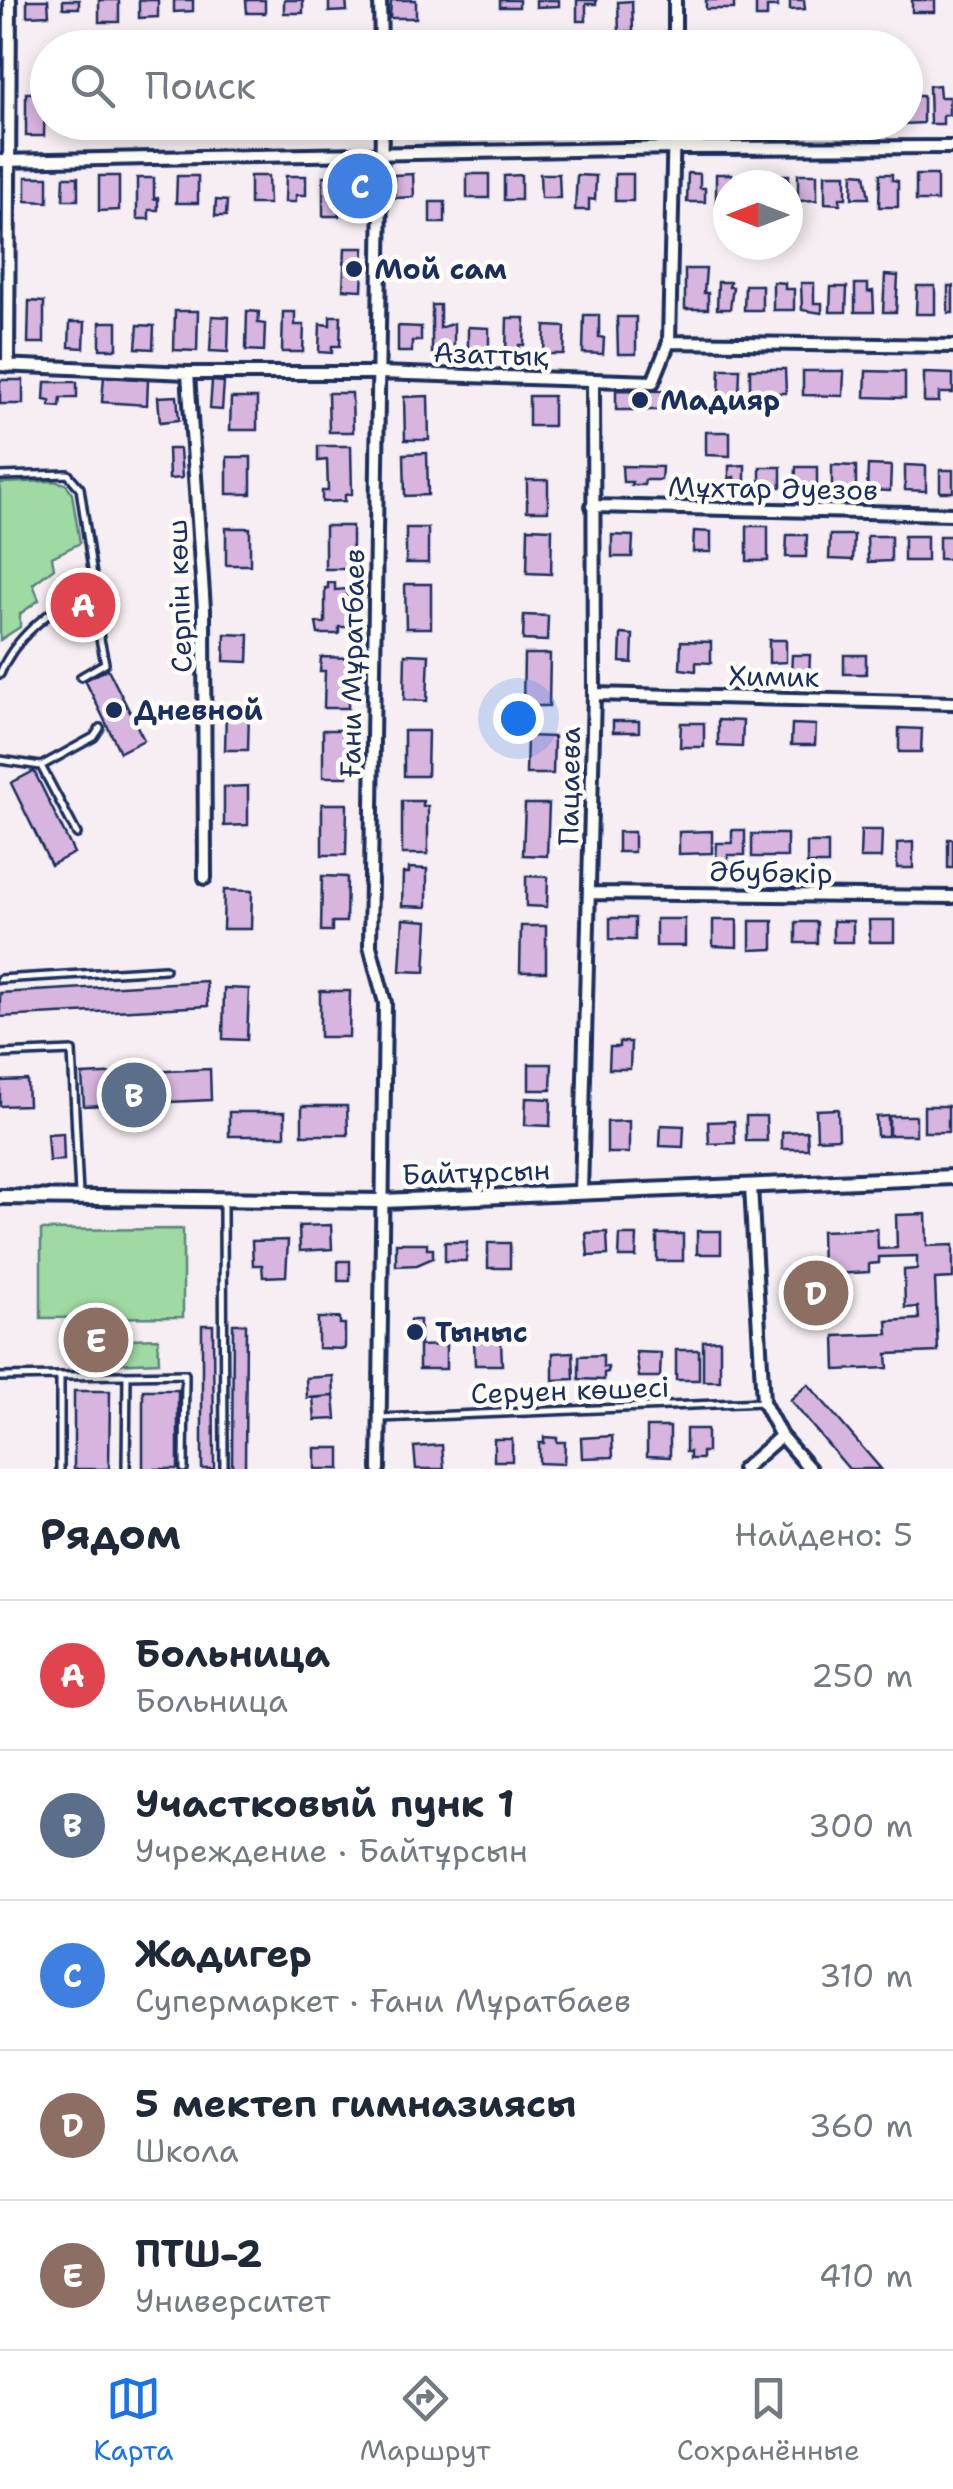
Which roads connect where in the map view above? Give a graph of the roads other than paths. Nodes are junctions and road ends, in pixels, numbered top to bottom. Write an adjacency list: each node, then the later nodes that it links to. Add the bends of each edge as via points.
1 (10, 0): 11 (street)
2 (380, 0): 4 (street)
3 (675, 0): 5 (street)
4 (381, 30)
5 (675, 30)
6 (383, 140): 10 (street, Ғани Мұратбаев)
7 (674, 140): 9 (street)
8 (953, 147): 9 (street)
9 (674, 148): 10 (street); 12 (street)
10 (383, 154): 11 (street); 16 (street, Ғани Мұратбаев)
11 (6, 162): 14 (street)
12 (668, 342): 13 (street); 17 (street, Азаттық, via 653,382)
13 (953, 346)
14 (4, 365): 15 (street, Азаттық)
15 (188, 373): 16 (street, Азаттық); 30 (street, Серпін көш, via 204,609)
16 (379, 373): 17 (street, Азаттық); 42 (street, Ғани Мұратбаев, via 370,946 385,1004)
17 (593, 380): 19 (street, Пацаева)
18 (0, 476): 21 (lane, via 68,474 76,480)
19 (592, 506): 20 (street, Мұхтар Әуезов); 24 (street, Пацаева)
20 (953, 514)
21 (94, 582): 22 (lane, via 43,618); 23 (lane, via 105,662)
22 (0, 674)
23 (80, 677)
24 (594, 694): 25 (street, Химик); 31 (street, Пацаева)
25 (953, 703)
26 (100, 728): 28 (lane)
27 (0, 760): 28 (lane)
28 (40, 766): 29 (lane)
29 (77, 834)
30 (206, 878)
31 (589, 892): 32 (street, Әбубәкір); 38 (street, Пацаева)
32 (953, 897)
33 (165, 969): 34 (lane)
34 (0, 978)
35 (0, 1054): 40 (lane, via 72,1050)
36 (953, 1177): 37 (street, Байтұрсын)
37 (751, 1186): 38 (street, Байтұрсын); 46 (street)
38 (581, 1193): 42 (street, Байтұрсын)
39 (0, 1197): 40 (street, Байтұрсын)
40 (79, 1198): 41 (street, Байтұрсын)
41 (223, 1199): 42 (street, Байтұрсын); 52 (lane)
42 (382, 1201): 47 (street, Ғани Мұратбаев)
43 (127, 1375): 44 (lane); 50 (lane); 51 (lane, via 185,1374)
44 (60, 1376): 45 (lane); 49 (lane)
45 (0, 1377)
46 (763, 1402): 47 (lane, Серуен көшесі); 48 (street)
47 (378, 1418): 53 (street, Ғани Мұратбаев)
48 (781, 1436): 54 (street); 55 (street)
49 (60, 1469)
50 (126, 1469)
51 (184, 1469)
52 (224, 1469)
53 (380, 1469)
54 (744, 1469)
55 (810, 1469)

